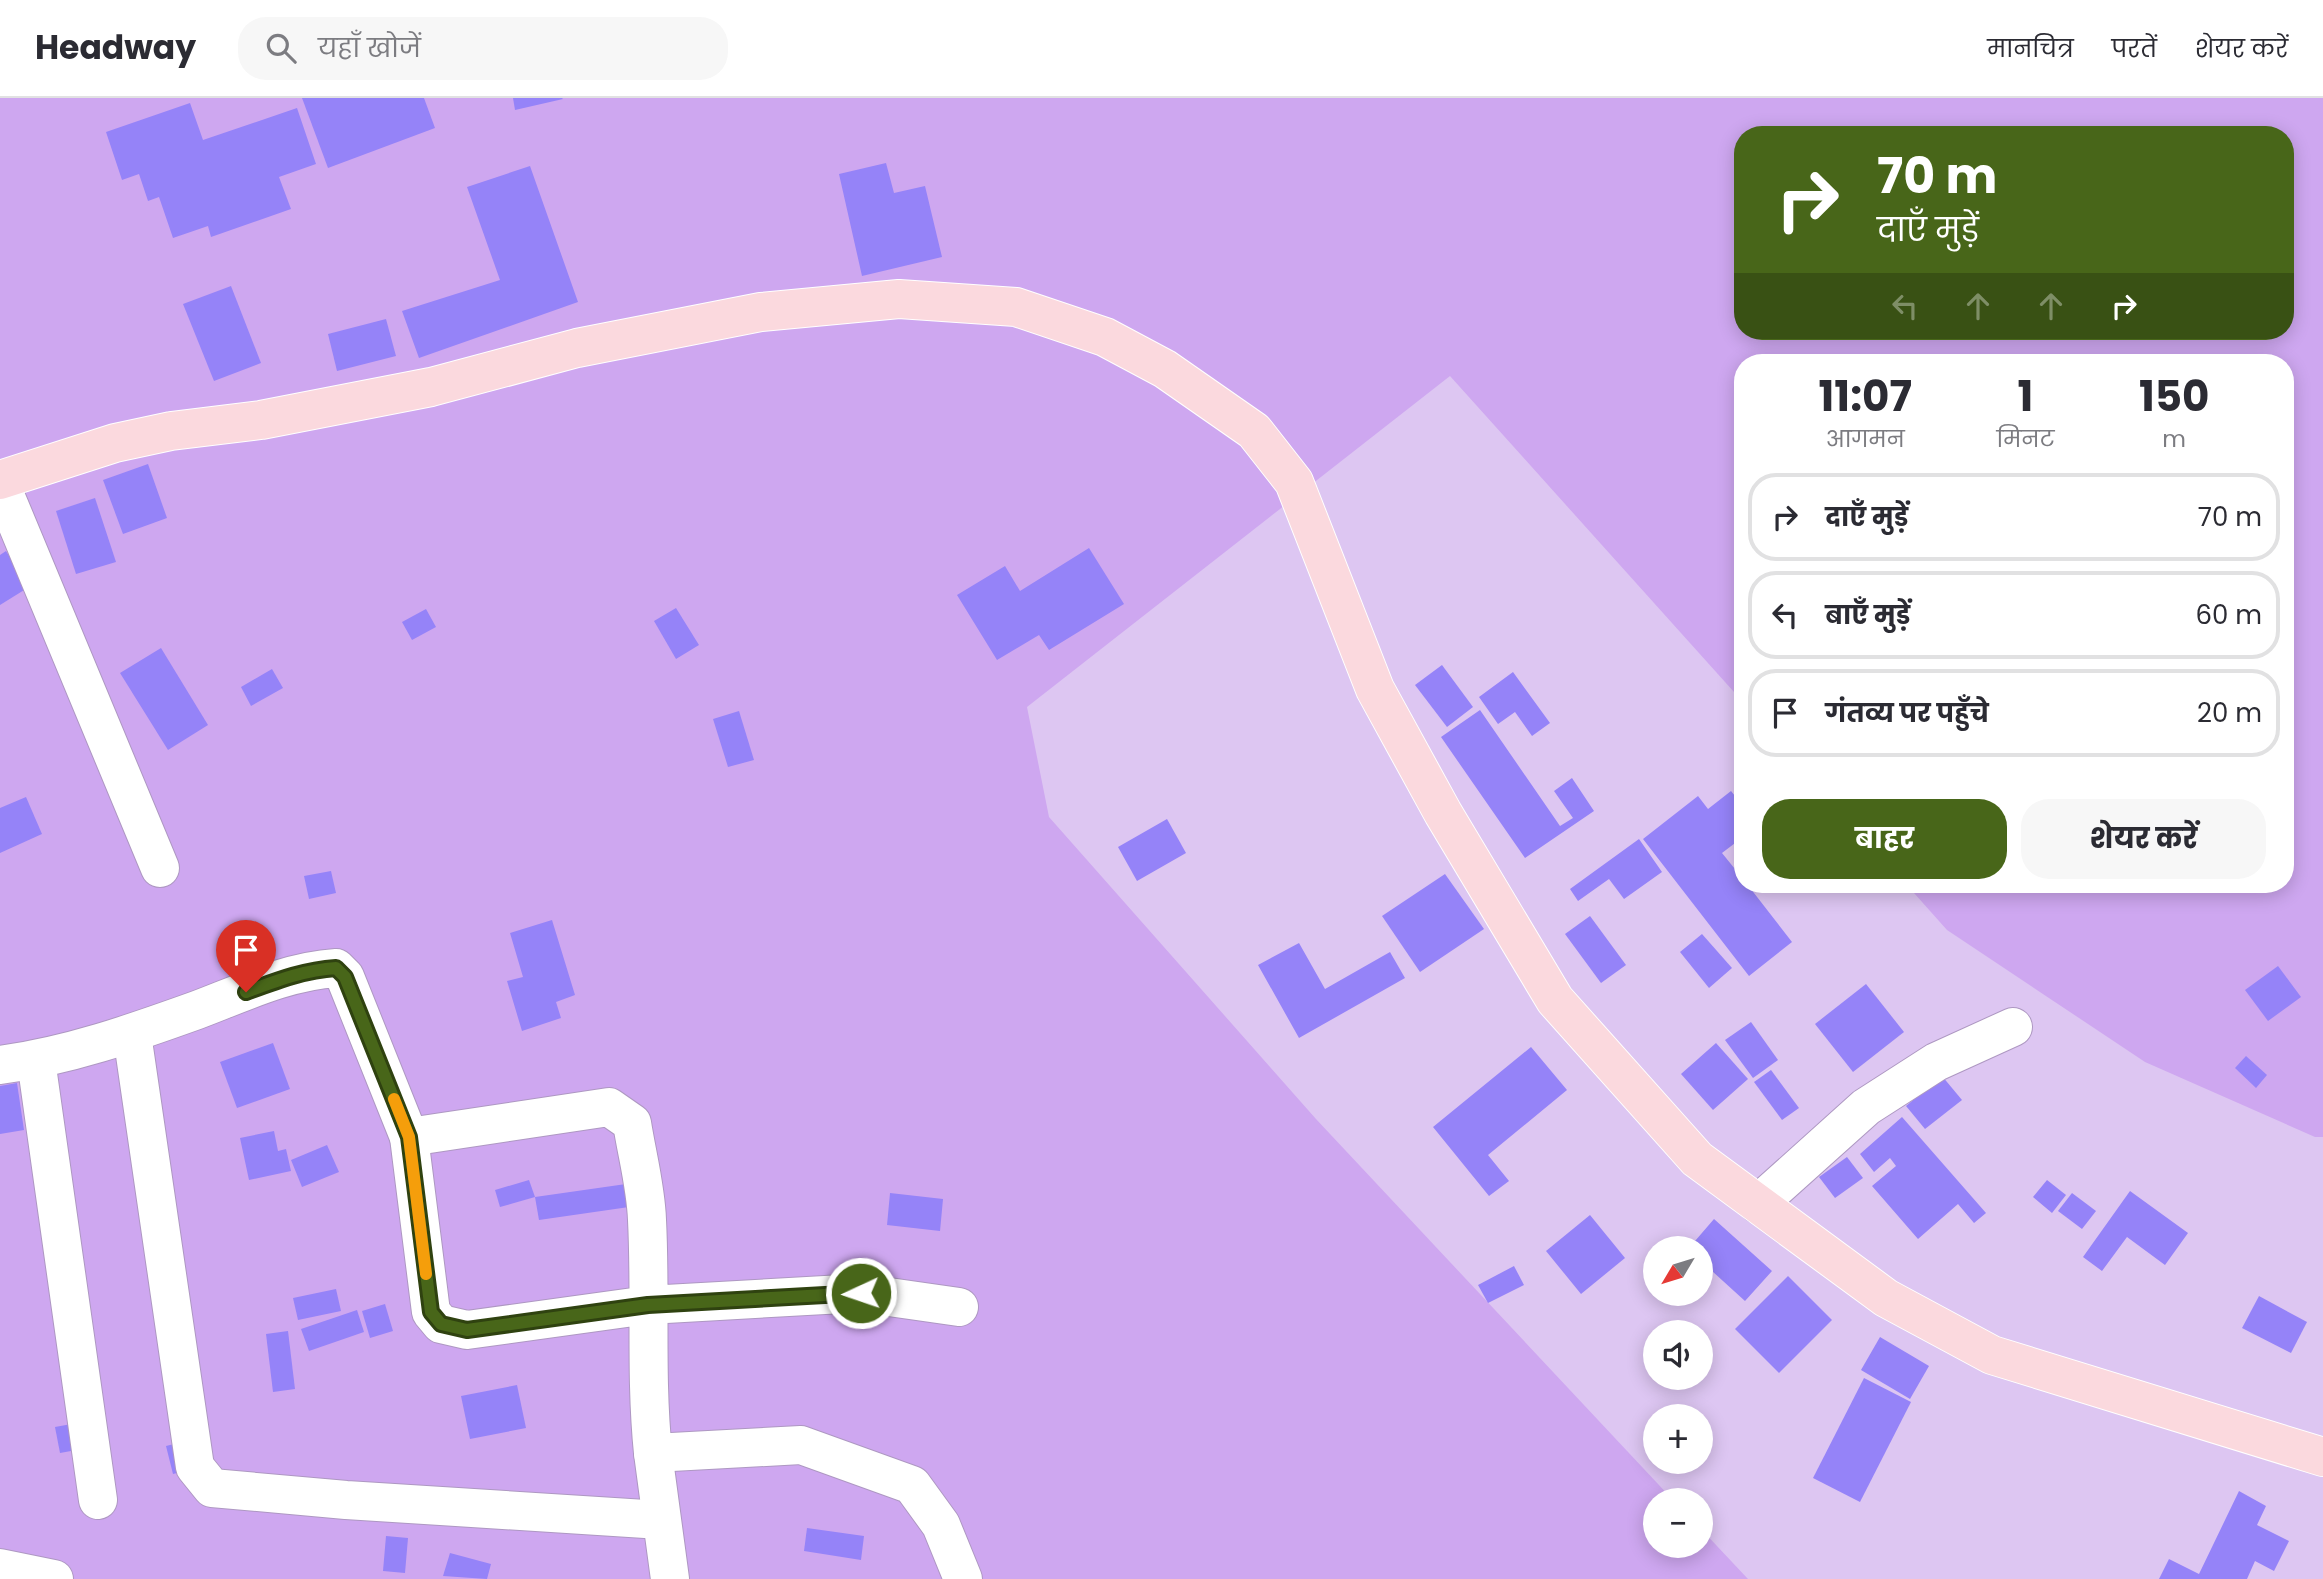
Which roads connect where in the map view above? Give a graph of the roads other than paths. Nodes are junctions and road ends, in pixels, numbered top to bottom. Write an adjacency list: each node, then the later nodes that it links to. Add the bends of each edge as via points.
1 (0, 482): 2 (street); 7 (main road, via 115,443 431,387 577,348 761,312 899,299 1016,307 1105,337 1165,369 1254,431 1294,482 1375,689 1555,1000 1697,1159)
2 (160, 869)
3 (2013, 1027): 7 (street, via 1936,1062 1866,1107)
4 (132, 1034): 5 (street); 6 (street, via 291,975 336,968 345,977); 13 (street, via 195,1467 212,1488)
5 (18, 1063): 12 (street)
6 (409, 1137): 8 (street, via 431,1312 441,1324 467,1330); 8 (street, via 609,1107 622,1115 632,1124 647,1217)
7 (1758, 1204): 11 (main road, via 1886,1298 1992,1355)
8 (648, 1305): 9 (street, via 861,1293); 10 (street)
9 (959, 1307)
10 (653, 1453): 13 (street); 17 (street, via 801,1445 912,1485 941,1525)
11 (2323, 1457)
12 (99, 1500)
13 (661, 1520): 16 (street)
14 (0, 1568): 15 (street)
15 (54, 1579)
16 (670, 1579)
17 (963, 1579)

